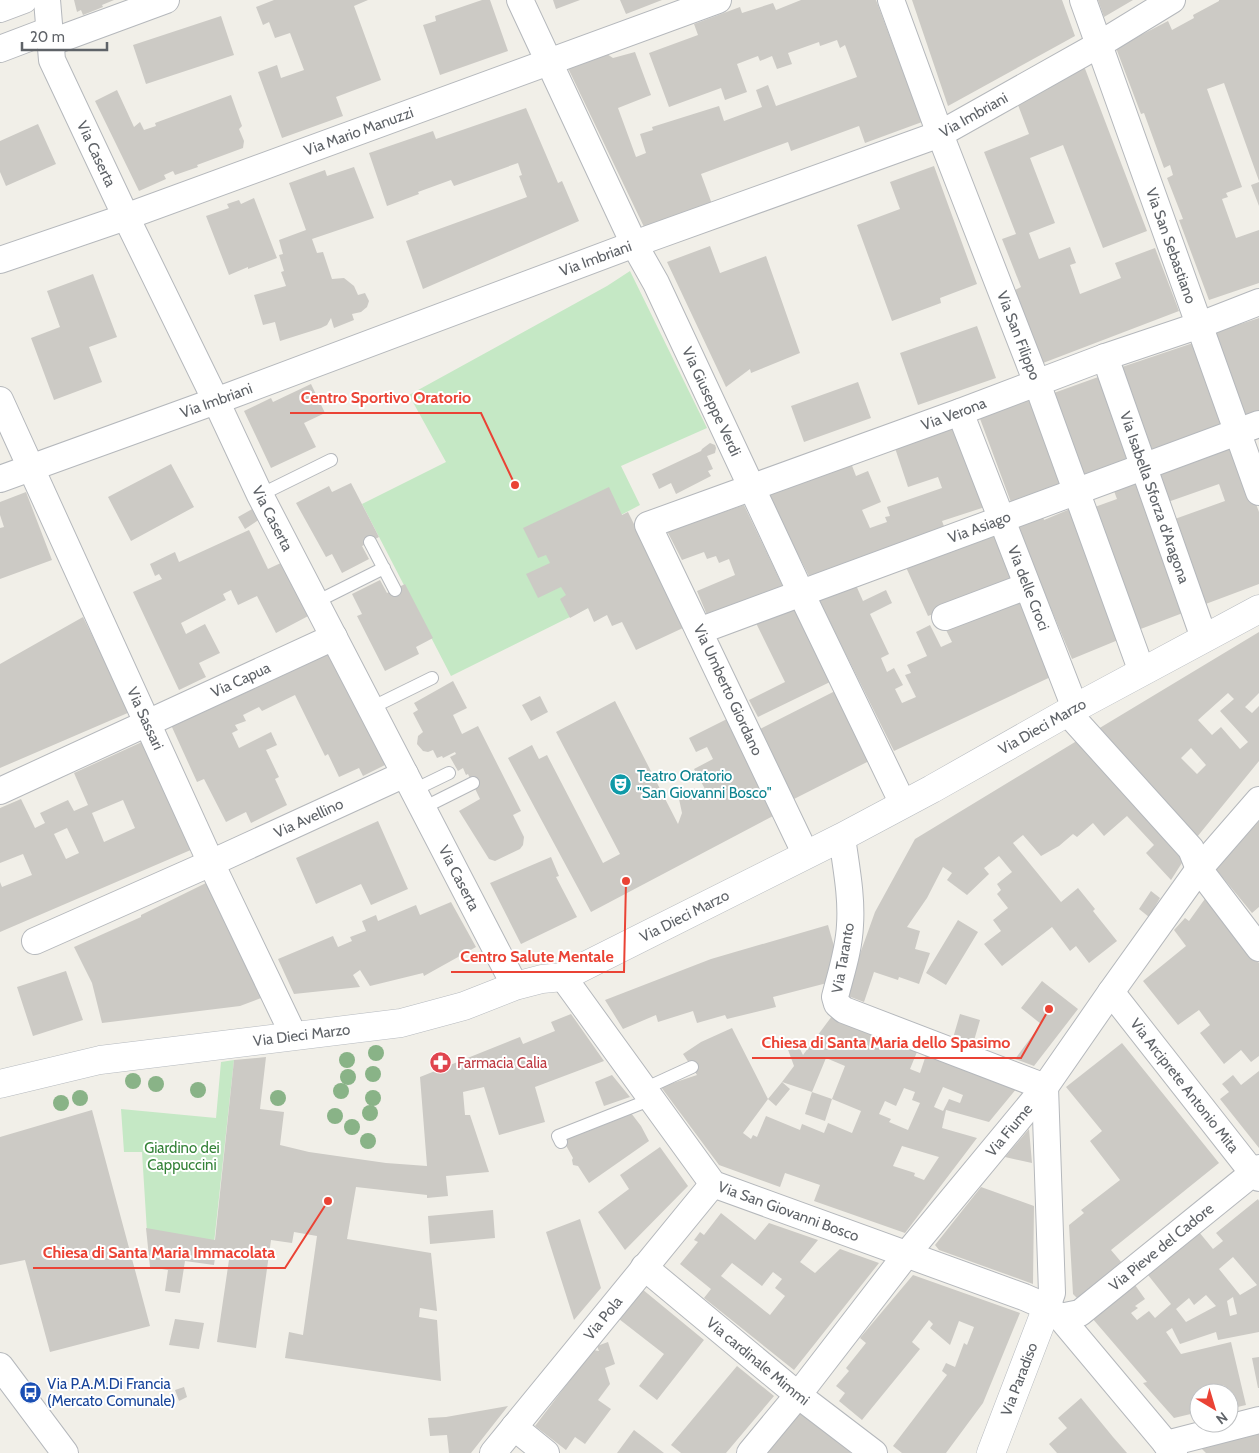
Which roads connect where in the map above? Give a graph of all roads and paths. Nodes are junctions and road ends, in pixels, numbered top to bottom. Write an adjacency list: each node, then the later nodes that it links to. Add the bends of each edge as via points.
1 (24, 0): 9 (street)
2 (47, 0): 10 (street, Via Caserta)
3 (166, 0): 10 (street)
4 (520, 0): 13 (street, Via Giuseppe Verdi)
5 (718, 0): 13 (street, Via Mario Manuzzi)
6 (891, 0): 14 (street, Via San Filippo)
7 (1083, 0): 11 (street, Via San Sebastiano)
8 (1172, 0): 11 (street, Via Imbriani)
9 (0, 9)
10 (51, 36): 12 (street); 15 (street, Via Caserta, via 52,60)
11 (1100, 44): 14 (street, Via Imbriani); 19 (street, Via San Sebastiano)
12 (0, 49)
13 (549, 63): 15 (street, Via Mario Manuzzi); 16 (street, Via Giuseppe Verdi)
14 (940, 134): 16 (street, Via Imbriani); 21 (street, Via San Filippo)
15 (126, 216): 17 (street, Via Mario Manuzzi); 23 (street, Via Caserta)
16 (634, 244): 23 (street, Via Imbriani); 30 (street, Via Giuseppe Verdi, via 656,283)
17 (0, 260)
18 (1259, 302): 19 (street, Via Verona)
19 (1200, 325): 20 (street, Via Verona); 25 (street, Via San Sebastiano)
20 (1105, 357): 21 (street, Via Verona); 27 (street, Via Isabella Sforza d'Aragona)
21 (1037, 383): 24 (street, Via Verona); 31 (street, Via San Filippo)
22 (0, 400): 28 (street, Via Sassari)
23 (216, 400): 28 (street, Via Imbriani); 33 (street, Via Caserta)
24 (960, 412): 30 (street, Via Verona); 34 (street, Via delle Croci)
25 (1248, 428): 27 (street, Via Asiago); 32 (street, Via San Sebastiano)
26 (331, 460): 33 (lane)
27 (1144, 466): 31 (street, Via Asiago); 46 (street, Via Isabella Sforza d'Aragona)
28 (32, 467): 29 (street, Via Imbriani); 51 (street, Via Sassari)
29 (0, 479)
30 (752, 488): 35 (street, Via Verona); 40 (street, Via Giuseppe Verdi)
31 (1077, 492): 34 (street, Via Asiago); 47 (street, Via San Filippo)
32 (1259, 492)
33 (260, 495): 41 (street, Via Caserta)
34 (1002, 520): 38 (street, Via delle Croci); 40 (street, Via Asiago)
35 (648, 525): 44 (street, Via Umberto Giordano)
36 (370, 542): 37 (lane)
37 (384, 568): 39 (lane); 41 (lane)
38 (1028, 586): 43 (street); 50 (street, Via delle Croci)
39 (395, 590)
40 (801, 593): 44 (street, Via Asiago); 57 (street, Via Giuseppe Verdi)
41 (316, 602): 45 (street, Via Caserta)
42 (1259, 609): 46 (street, Via Dieci Marzo)
43 (945, 617)
44 (700, 631): 59 (street, Via Umberto Giordano)
45 (334, 637): 49 (street, Via Caserta); 51 (street, Via Capua)
46 (1204, 638): 47 (street, Via Dieci Marzo)
47 (1142, 672): 50 (street, Via Dieci Marzo)
48 (432, 678): 49 (lane)
49 (371, 708): 55 (street, Via Caserta)
50 (1072, 711): 57 (street, Via Dieci Marzo); 61 (street, via 1191,849)
51 (148, 723): 54 (street, Via Capua); 60 (street, Via Sassari)
52 (449, 773): 55 (lane)
53 (473, 783): 55 (lane)
54 (0, 791)
55 (414, 791): 60 (street, Via Avellino); 65 (street, Via Caserta)
56 (1259, 800): 61 (street, Via Fiume)
57 (903, 804): 58 (street, Via Dieci Marzo)
58 (842, 838): 59 (street, Via Dieci Marzo); 70 (street, Via Taranto, via 850,893 850,926 847,951 834,997 837,1004 844,1010)
59 (806, 855): 64 (street, Via Dieci Marzo)
60 (211, 863): 62 (street, Via Avellino); 67 (street, Via Sassari)
61 (1199, 869): 63 (street); 66 (street, Via Fiume)
62 (35, 941)
63 (1259, 948)
64 (564, 977): 65 (street, Via Dieci Marzo); 71 (street, Via San Giovanni Bosco)
65 (515, 986): 67 (street, Via Dieci Marzo, via 464,1006 401,1023)
66 (1111, 992): 70 (street, Via Fiume); 73 (street, Via Arciprete Antonio Mita)
67 (294, 1036): 69 (street, Via Dieci Marzo, via 100,1060)
68 (692, 1067): 71 (lane)
69 (0, 1084)
70 (1045, 1088): 75 (street, Via Fiume); 77 (street)
71 (648, 1094): 72 (lane, via 558,1136); 74 (street, Via San Giovanni Bosco)
72 (561, 1142)
73 (1257, 1173): 77 (street, Via Pieve del Cadore, via 1080,1313)
74 (713, 1184): 75 (street, Via San Giovanni Bosco); 76 (street, Via Pola)
75 (906, 1255): 77 (street, Via San Giovanni Bosco, via 1024,1297); 79 (street, Via Fiume)
76 (644, 1267): 79 (street, Via cardinale Mimmi); 81 (street, Via Pola)
77 (1054, 1312): 82 (street); 88 (street, Via Paradiso)
78 (0, 1366): 83 (street)
79 (798, 1395): 86 (street, Via Fiume); 87 (street, Via cardinale Mimmi)
80 (1259, 1420): 82 (street)
81 (514, 1427): 84 (street, Via Pola); 85 (street)
82 (1170, 1448)
83 (65, 1453)
84 (492, 1453)
85 (546, 1453)
86 (750, 1453)
87 (874, 1453)
88 (991, 1453)

